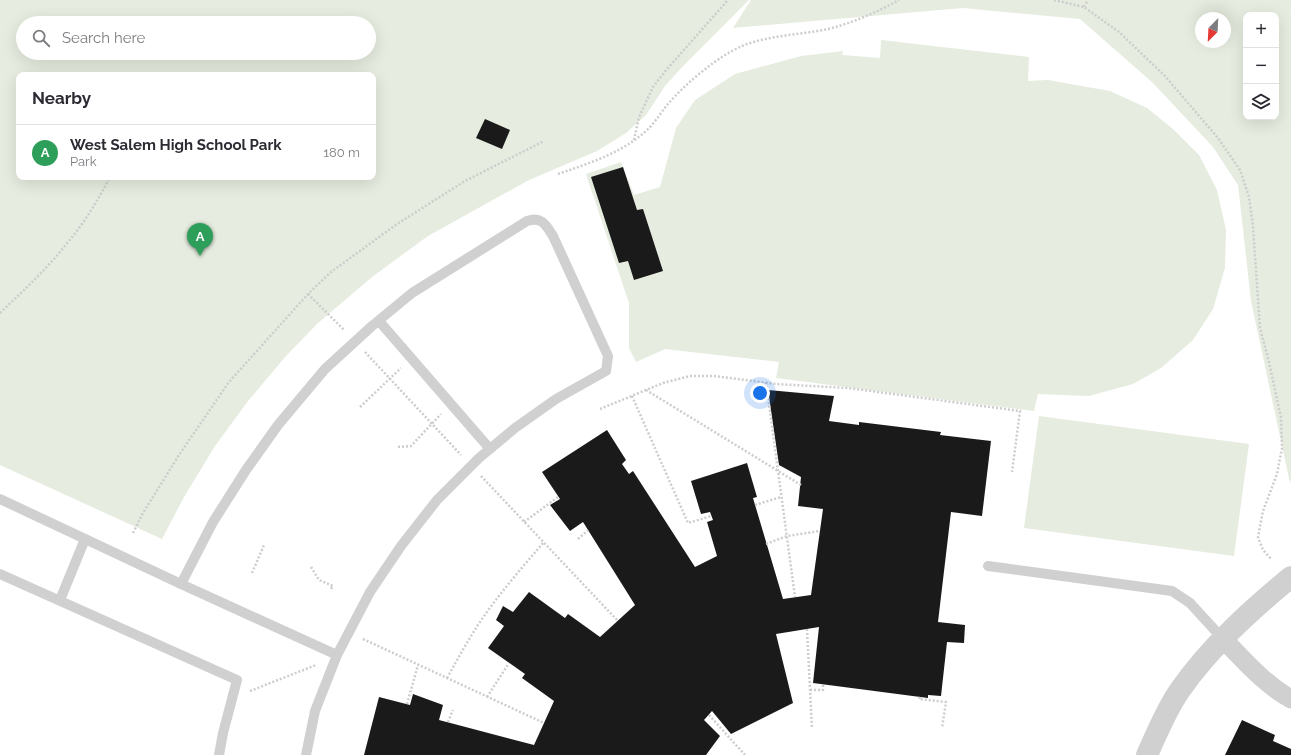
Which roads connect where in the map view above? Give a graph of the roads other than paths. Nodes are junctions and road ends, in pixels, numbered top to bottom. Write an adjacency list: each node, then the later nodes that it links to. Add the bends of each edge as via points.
1 (379, 321): 2 (lane); 2 (lane, via 412,293 527,221 538,219 546,225 608,356 606,371 556,399); 8 (lane, via 325,369 278,426 213,522)
2 (490, 449): 11 (lane, via 438,500 401,546 370,592)
3 (0, 499): 4 (lane)
4 (85, 539): 8 (lane); 9 (lane)
5 (988, 566): 10 (lane, via 1172,591 1190,603)
6 (0, 574): 9 (lane)
7 (1291, 577): 10 (street)
8 (181, 584): 11 (lane)
9 (60, 600): 13 (lane, via 237,680)
10 (1223, 639): 12 (street, via 1261,678); 15 (street, via 1180,690 1166,713)
11 (337, 655): 14 (lane, via 315,711)
12 (1291, 700)
13 (219, 755)
14 (306, 755)
15 (1147, 755)

